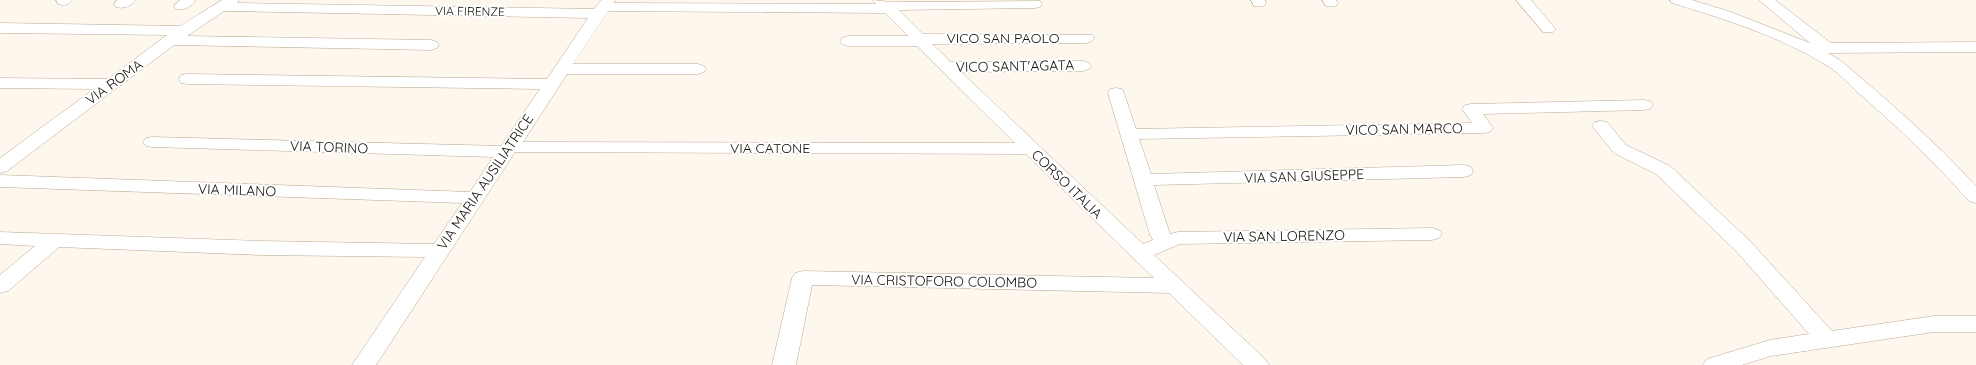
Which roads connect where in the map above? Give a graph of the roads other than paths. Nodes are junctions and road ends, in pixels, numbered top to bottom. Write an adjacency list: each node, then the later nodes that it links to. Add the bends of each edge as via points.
1 (484, 0): 10 (street)
2 (1523, 0): 12 (street)
3 (1677, 0): 19 (street, via 1726,15)
4 (1766, 0): 20 (street)
5 (226, 4): 7 (street, VIA FIRENZE); 13 (street, VIA ROMA)
6 (1035, 4): 8 (street, VIA FIRENZE)
7 (393, 5): 10 (street, VIA FIRENZE)
8 (885, 5): 9 (street, VIA FIRENZE); 15 (street, CORSO ITALIA)
9 (603, 7): 10 (street, VIA FIRENZE); 24 (street, VIA MARIA AUSILIATRICE)
10 (473, 11)
11 (0, 28): 13 (street)
12 (1548, 29)
13 (177, 36): 17 (street); 27 (street, VIA ROMA)
14 (1087, 38): 15 (street, VICO SAN PAOLO)
15 (920, 40): 16 (street, VICO SAN PAOLO); 22 (street, CORSO ITALIA)
16 (848, 42)
17 (430, 46)
18 (1976, 47): 20 (street)
19 (1808, 48): 20 (street); 39 (street, via 1834,63 1904,123)
20 (1827, 48)
21 (1083, 66): 22 (street, VICO SANT'AGATA)
22 (947, 67): 33 (street, CORSO ITALIA)
23 (698, 69): 24 (street)
24 (556, 77): 25 (street); 34 (street, VIA MARIA AUSILIATRICE)
25 (187, 79)
26 (0, 83): 27 (street)
27 (110, 84): 35 (street, VIA ROMA)
28 (1116, 93): 31 (street)
29 (1644, 105): 31 (street, VICO SAN MARCO, via 1471,109 1484,128)
30 (1601, 126): 50 (street, via 1620,149 1663,170 1743,246)
31 (1129, 134): 37 (street)
32 (152, 142): 34 (street, VIA TORINO)
33 (1031, 149): 34 (street, VIA CATONE); 46 (street, CORSO ITALIA)
34 (508, 150): 40 (street, VIA MARIA AUSILIATRICE)
35 (0, 167)
36 (1464, 171): 37 (street, VIA SAN GIUSEPPE)
37 (1143, 180): 44 (street, via 1160,235)
38 (0, 181): 40 (street, VIA MILANO)
39 (1976, 197)
40 (475, 198): 45 (street, VIA MARIA AUSILIATRICE)
41 (1432, 234): 44 (street, VIA SAN LORENZO, via 1178,238)
42 (0, 238): 43 (street)
43 (54, 240): 45 (street, via 260,248); 47 (street)
44 (1166, 242): 46 (street, VIA SAN LORENZO)
45 (439, 251): 51 (street, VIA MARIA AUSILIATRICE)
46 (1139, 253): 48 (street, CORSO ITALIA)
47 (0, 286)
48 (1174, 286): 52 (street, VIA CRISTOFORO COLOMBO, via 803,278); 53 (street, CORSO ITALIA)
49 (1976, 324): 50 (street, via 1934,324)
50 (1828, 340): 54 (street, via 1770,348)
51 (364, 365)
52 (784, 365)
53 (1257, 365)
54 (1715, 365)

